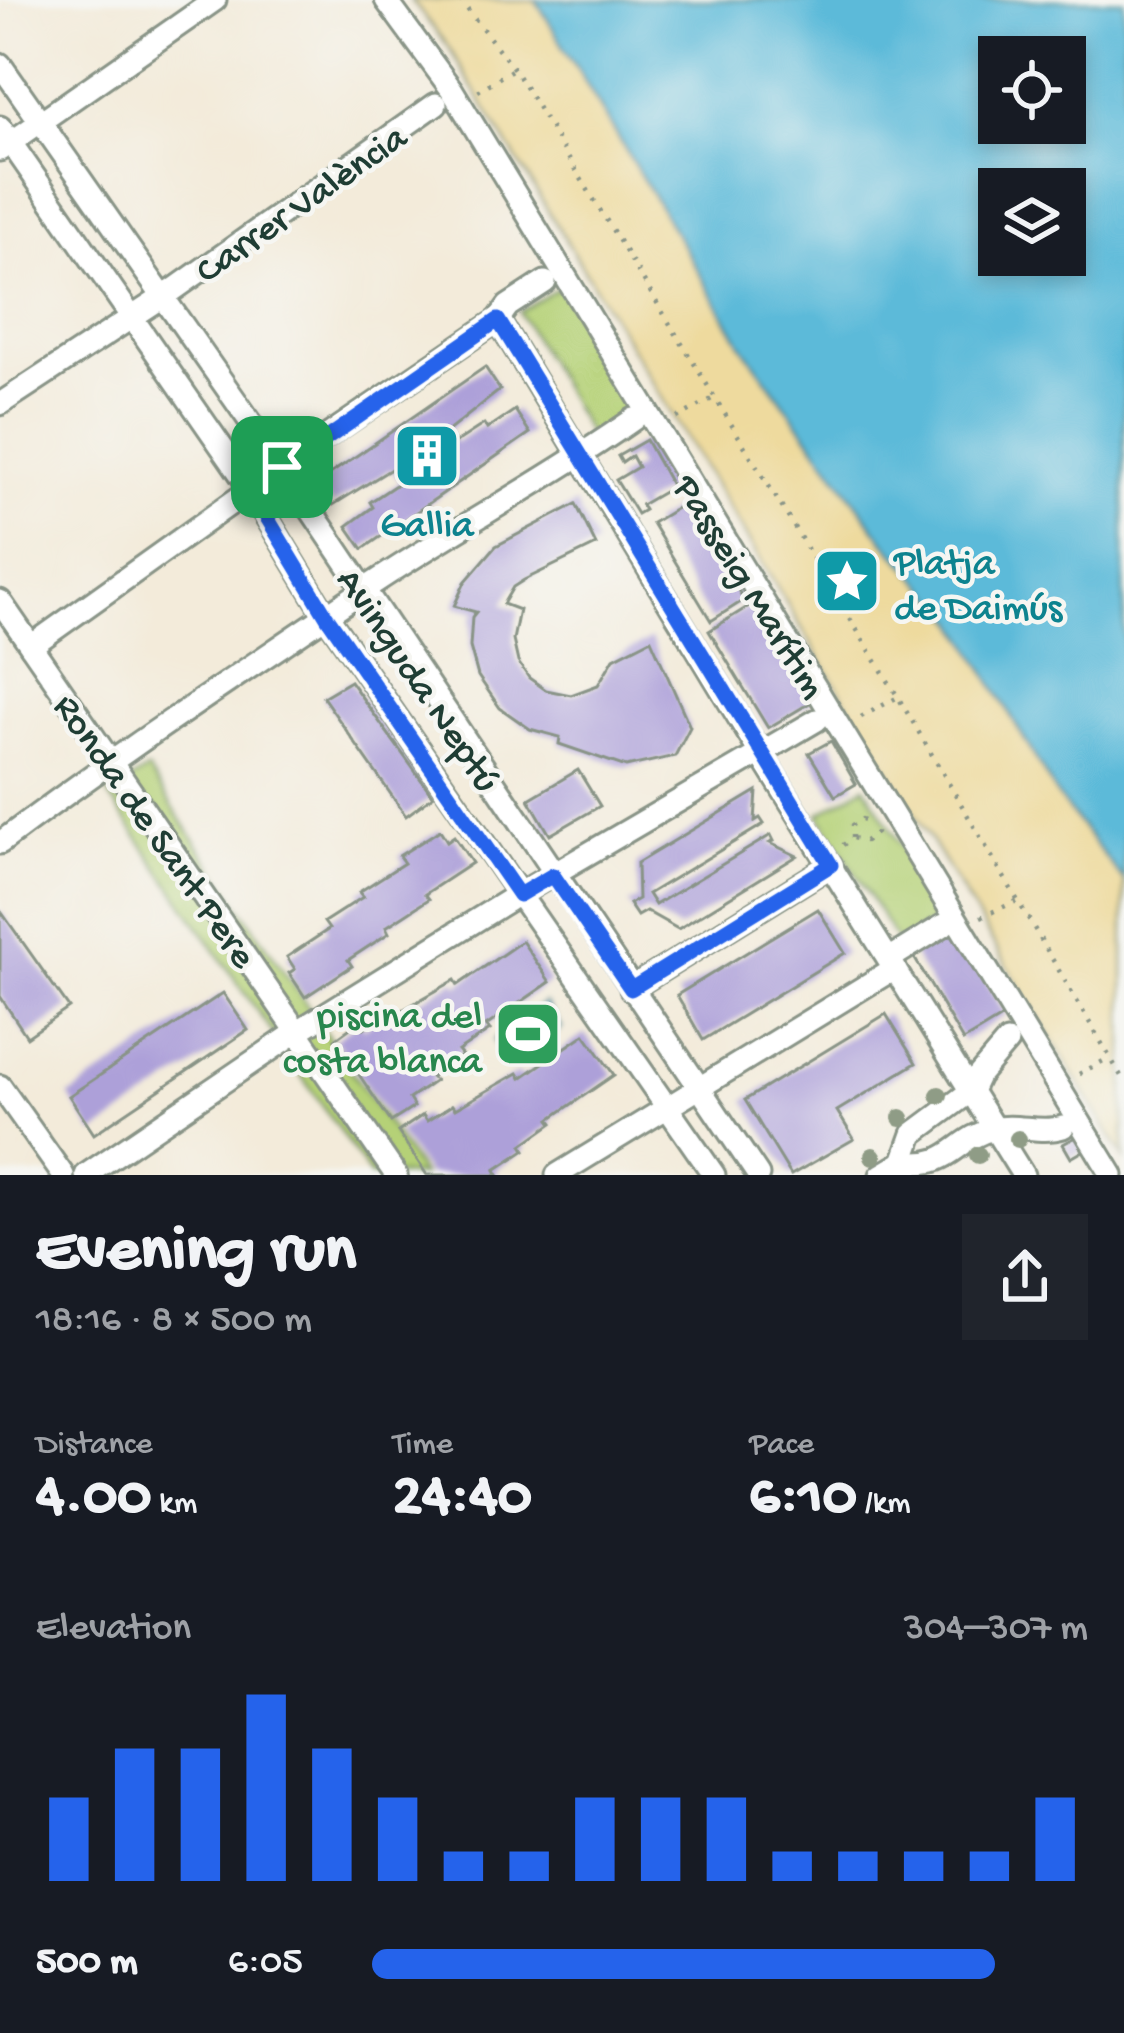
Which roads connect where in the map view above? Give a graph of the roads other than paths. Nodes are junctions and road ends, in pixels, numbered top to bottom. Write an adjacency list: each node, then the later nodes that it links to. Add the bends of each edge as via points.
1 (215, 0): 5 (street)
2 (386, 0): 48 (street, Passeig Marítim, via 452,89)
3 (0, 64): 5 (street, Avinguda Neptú)
4 (436, 104): 8 (street, Carrer València)
5 (39, 120): 6 (street); 8 (street, Avinguda Neptú)
6 (4, 140): 9 (street, Avinguda Neptú)
7 (545, 282): 10 (street)
8 (163, 297): 9 (street, Carrer València); 14 (street, Avinguda Neptú)
9 (132, 318): 11 (street, Carrer València); 15 (street, Avinguda Neptú)
10 (498, 320): 13 (street, Passeig Marítim); 14 (street)
11 (0, 404)
12 (634, 419): 13 (street)
13 (582, 456): 16 (street); 21 (street, Passeig Marítim)
14 (282, 467): 15 (street); 16 (street, Avinguda Neptú)
15 (251, 491): 18 (street, Avinguda Neptú); 19 (street)
16 (362, 591): 18 (street); 25 (street, Avinguda Neptú)
17 (0, 601): 19 (street, Ronda de Sant Pere)
18 (327, 617): 22 (street); 26 (street, Avinguda Neptú)
19 (31, 646): 22 (street, Ronda de Sant Pere)
20 (818, 720): 21 (street, Passeig Marítim)
21 (761, 754): 24 (street, Passeig Marítim); 25 (street)
22 (111, 762): 23 (street); 30 (street, Ronda de Sant Pere)
23 (0, 843)
24 (831, 865): 28 (street, Passeig Marítim); 29 (street)
25 (553, 875): 26 (street); 29 (street, Avinguda Neptú)
26 (519, 895): 30 (street); 35 (street, Avinguda Neptú)
27 (944, 925): 28 (street)
28 (892, 964): 33 (street); 34 (street, Passeig Marítim)
29 (631, 989): 33 (street, Avinguda Neptú)
30 (298, 1031): 41 (street); 42 (street, Ronda de Sant Pere)
31 (1007, 1042): 34 (street)
32 (0, 1086): 36 (street)
33 (699, 1088): 35 (street); 45 (street, Avinguda Neptú)
34 (971, 1091): 38 (street, Passeig Marítim); 39 (street, via 913,1134)
35 (667, 1107): 43 (street); 44 (street, Avinguda Neptú)
36 (7, 1110): 40 (street)
37 (1063, 1127): 38 (street)
38 (994, 1128): 39 (street, via 929,1166); 47 (street, Passeig Marítim)
39 (903, 1162): 46 (street)
40 (63, 1175)
41 (86, 1175)
42 (397, 1175)
43 (557, 1175)
44 (714, 1175)
45 (758, 1175)
46 (881, 1175)
47 (1023, 1175)
48 (1112, 1175)

